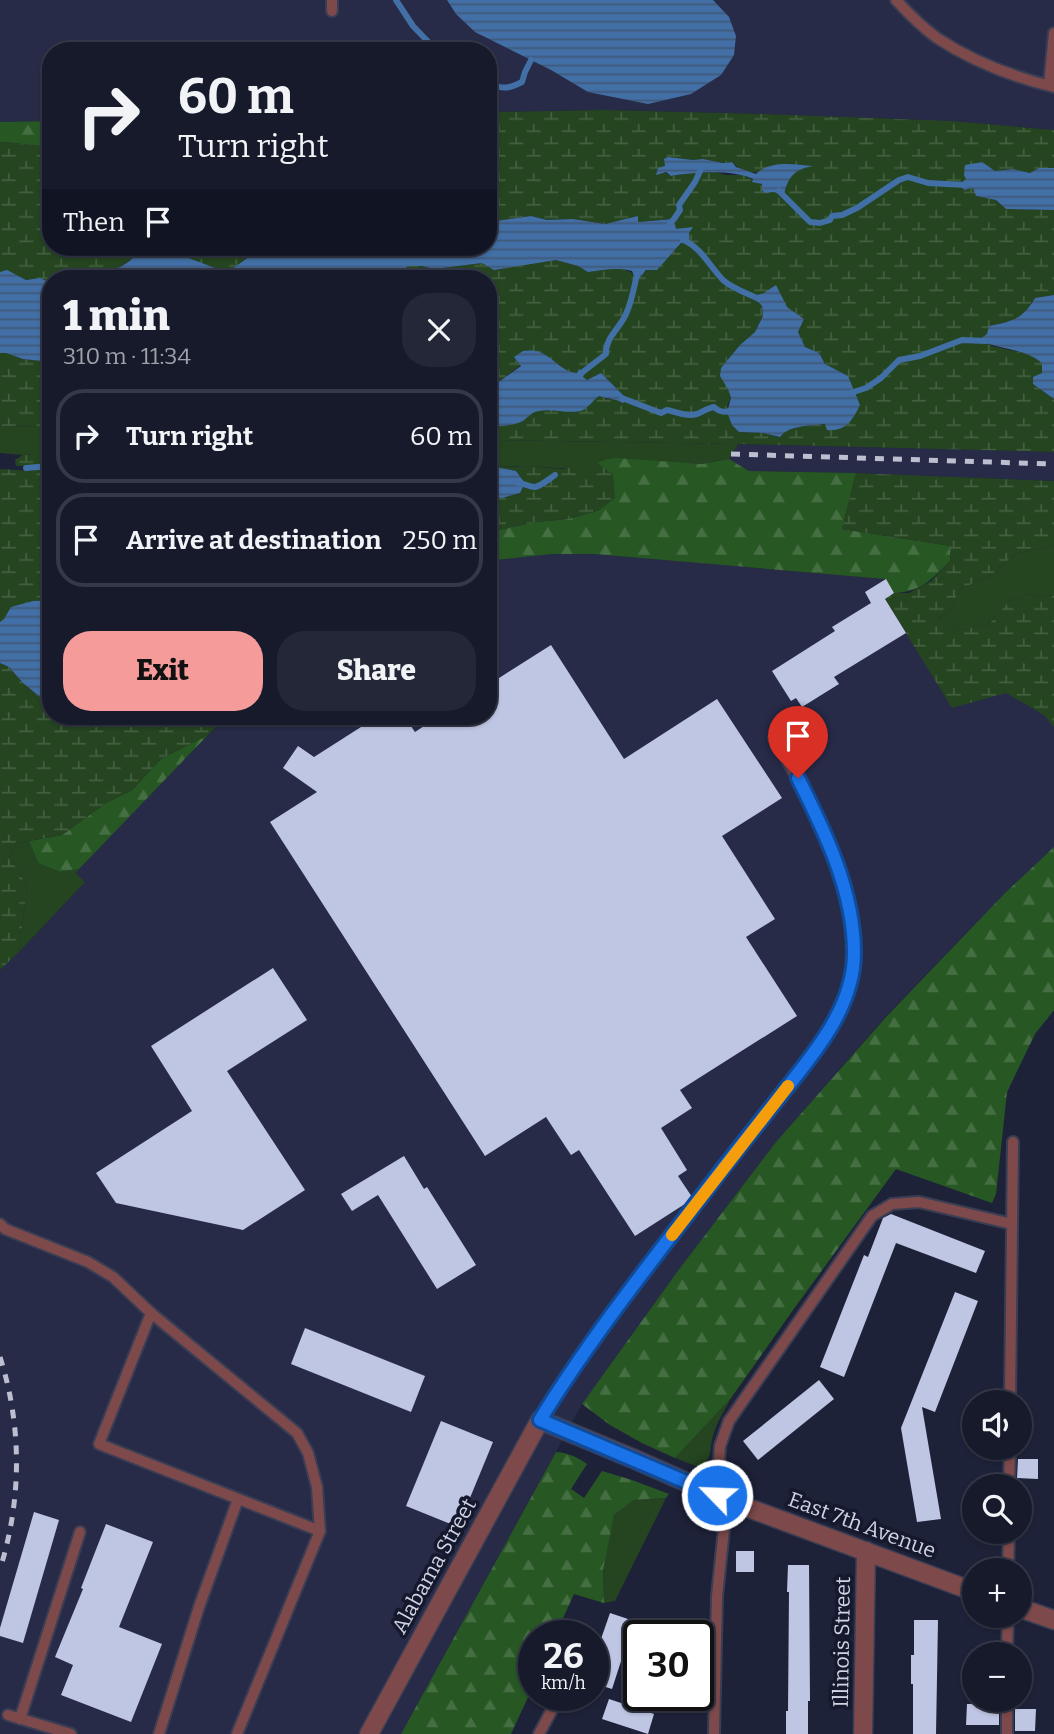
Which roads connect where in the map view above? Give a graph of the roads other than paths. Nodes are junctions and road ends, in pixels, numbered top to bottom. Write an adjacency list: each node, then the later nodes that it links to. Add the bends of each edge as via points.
1 (896, 0): 3 (lane, via 935,36 971,58)
2 (1054, 33): 3 (lane)
3 (1051, 86)
4 (774, 738): 10 (lane, via 819,821 847,895 854,954 845,998 807,1063 639,1278)
5 (1013, 1142): 7 (lane)
6 (0, 1224): 8 (lane, via 88,1262)
7 (1012, 1224): 9 (lane); 11 (lane, via 919,1202 892,1204 872,1216 729,1421 720,1446)
8 (151, 1313): 12 (lane, via 99,1444); 13 (lane, via 297,1433 308,1452 317,1487)
9 (1010, 1390)
10 (540, 1420): 11 (street, East 7th Avenue); 26 (street, Alabama Street)
11 (722, 1498): 15 (street, East 7th Avenue); 28 (lane)
12 (239, 1499): 13 (lane); 24 (lane)
13 (320, 1531): 25 (lane)
14 (80, 1532): 22 (lane)
15 (866, 1551): 16 (street, East 7th Avenue); 29 (street, Illinois Street)
16 (962, 1587)
17 (1032, 1612): 18 (street)
18 (1054, 1620)
19 (551, 1711): 27 (lane)
20 (1007, 1712): 30 (lane)
21 (8, 1715): 22 (lane)
22 (20, 1718): 23 (lane)
23 (71, 1734)
24 (159, 1734)
25 (237, 1734)
26 (369, 1734)
27 (539, 1734)
28 (714, 1734)
29 (863, 1734)
30 (1007, 1734)

